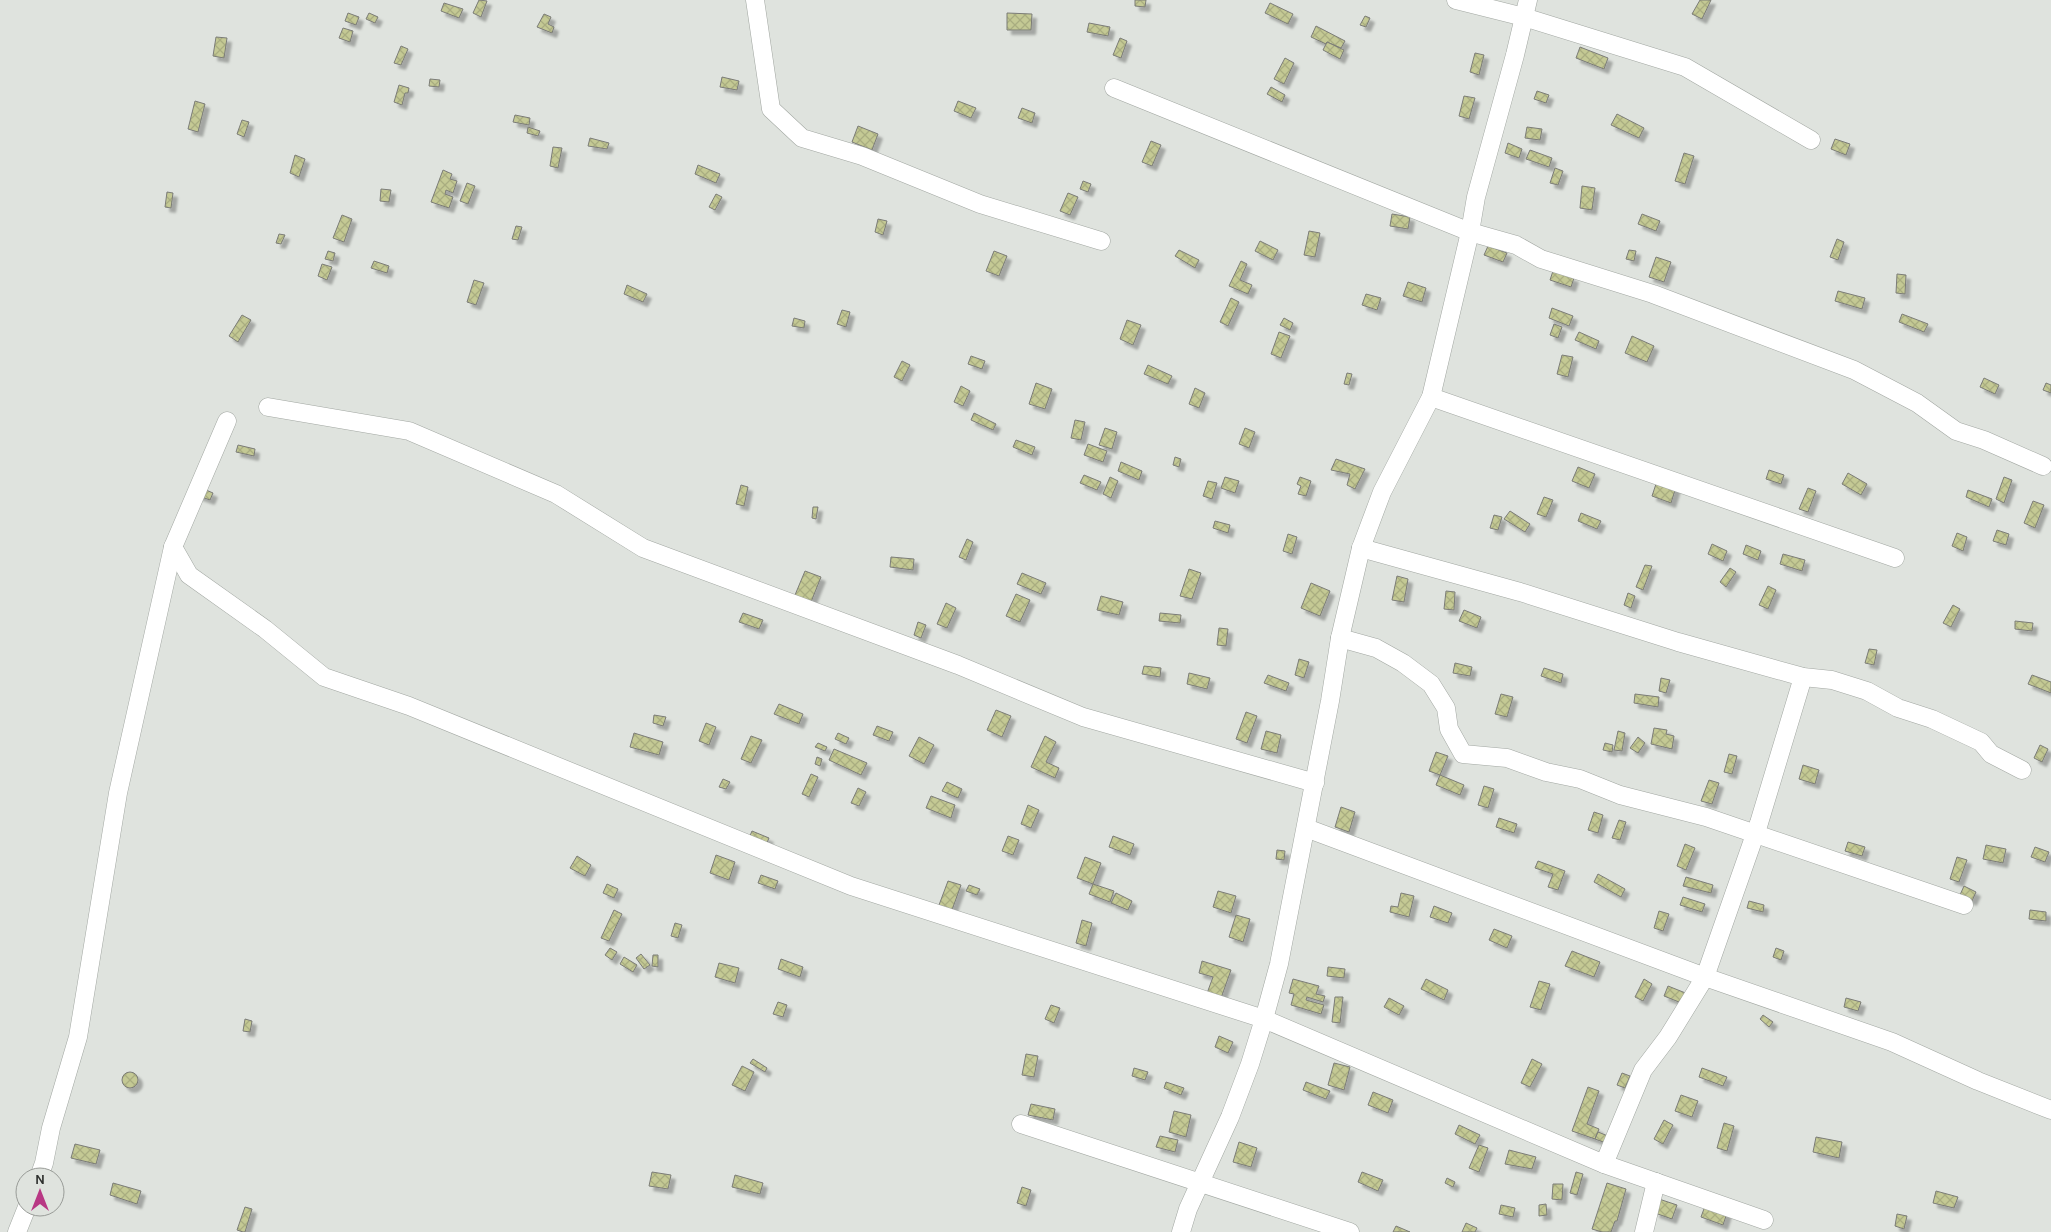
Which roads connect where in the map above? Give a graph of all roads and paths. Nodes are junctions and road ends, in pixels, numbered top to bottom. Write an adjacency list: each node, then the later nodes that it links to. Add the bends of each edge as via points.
1 (755, 0): 7 (street, via 771,108 802,138 862,156 980,204)
2 (1456, 0): 3 (street)
3 (1526, 8): 5 (street, via 1685,68); 6 (street, via 1476,197)
4 (1114, 88): 6 (street)
5 (1811, 140)
6 (1470, 232): 8 (street); 11 (street, via 1516,245 1541,259 1653,294 1854,370 1917,403 1956,431)
7 (1101, 241)
8 (1431, 397): 13 (street, via 1382,492); 14 (street)
9 (268, 407): 18 (street, via 409,431 556,494 643,548 958,665 1083,717)
10 (227, 421): 12 (street)
11 (2043, 466)
12 (173, 547): 23 (street, via 189,576 265,629 324,677 409,706 851,886); 27 (street, via 118,794 78,1037)
13 (1361, 548): 15 (street); 16 (street)
14 (1895, 558)
15 (1340, 638): 18 (street); 20 (street, via 1376,648 1403,662 1431,684 1446,708 1449,729 1463,754 1507,758 1650,804 1706,817)
16 (1803, 677): 17 (street, via 1832,680 1867,691 1898,708 1932,719 1980,742 1991,754); 20 (street)
17 (2022, 770)
18 (1314, 783): 19 (street)
19 (1306, 828): 22 (street); 23 (street, via 1279,964)
20 (1755, 835): 21 (street); 22 (street)
21 (1964, 905)
22 (1705, 976): 24 (street, via 1892,1042); 26 (street, via 1668,1037 1643,1070)
23 (1264, 1020): 26 (street); 29 (street, via 1230,1117)
24 (2051, 1110)
25 (1021, 1124): 29 (street)
26 (1604, 1164): 28 (street)
27 (43, 1167)
28 (1656, 1182): 31 (street); 35 (street)
29 (1200, 1183): 33 (street); 34 (street)
30 (23, 1217): 32 (street)
31 (1764, 1220)
32 (18, 1232)
33 (1181, 1232)
34 (1350, 1232)
35 (1644, 1232)

